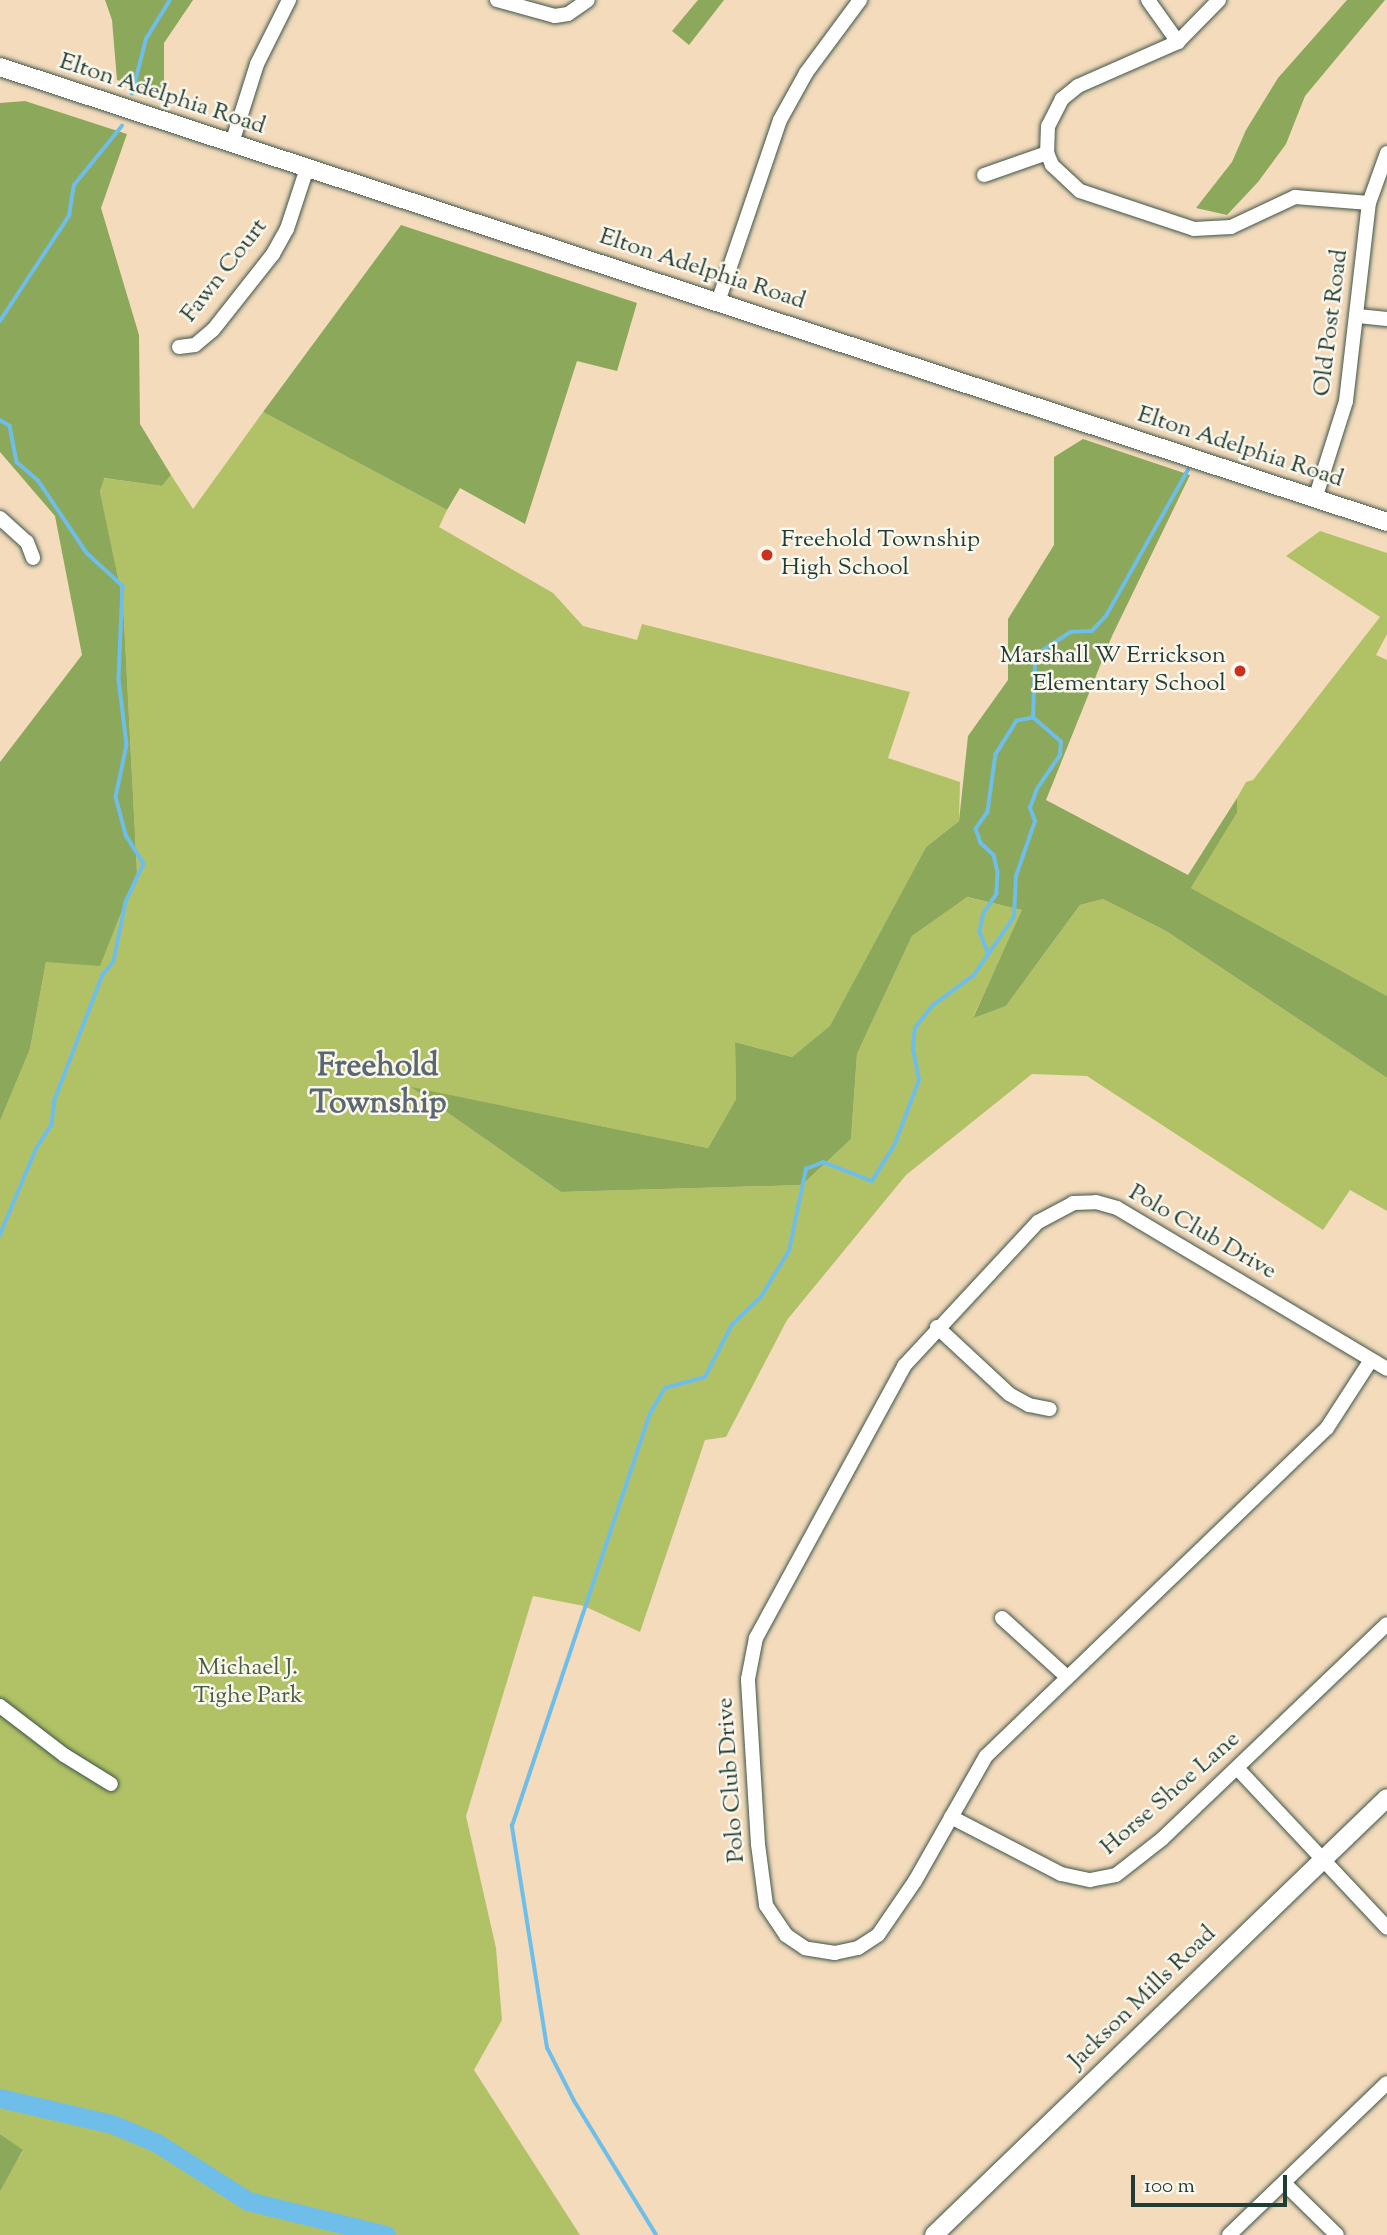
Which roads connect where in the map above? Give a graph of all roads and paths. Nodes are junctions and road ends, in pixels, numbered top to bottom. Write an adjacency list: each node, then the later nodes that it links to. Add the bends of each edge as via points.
1 (289, 0): 9 (street, via 257,64)
2 (497, 0): 3 (street, via 555,16 568,14)
3 (588, 0)
4 (860, 0): 15 (street, via 806,73 780,120)
5 (1148, 0): 7 (street)
6 (1219, 0): 7 (street)
7 (1178, 42): 10 (street, via 1071,90 1051,118)
8 (0, 67): 9 (main road, Elton Adelphia Road)
9 (232, 144): 12 (main road, Elton Adelphia Road)
10 (1047, 153): 13 (street); 14 (street, via 1062,179 1080,191 1194,229 1231,227 1294,197)
11 (1387, 153): 14 (street, Old Post Road)
12 (307, 168): 15 (main road, Elton Adelphia Road); 18 (street, Fawn Court, via 287,229 273,254 214,330 195,345)
13 (984, 175)
14 (1369, 203): 16 (street, Old Post Road)
15 (718, 302): 19 (main road, Elton Adelphia Road)
16 (1358, 316): 17 (street); 19 (street, Old Post Road, via 1346,401)
17 (1387, 319)
18 (179, 347)
19 (1315, 499): 21 (main road, Elton Adelphia Road)
20 (0, 518): 22 (street, via 27,542)
21 (1387, 522)
22 (33, 558)
23 (937, 1326): 24 (street, Polo Club Drive, via 1045,1216 1066,1205 1096,1202 1159,1231); 26 (street, via 1009,1394); 34 (street, Polo Club Drive, via 904,1366 756,1638 748,1699 758,1844 771,1916 786,1935 816,1951 842,1952 865,1945 891,1920)
24 (1371, 1360): 25 (street, Polo Club Drive); 29 (street, Polo Club Drive, via 1326,1428)
25 (1387, 1369)
26 (1050, 1409)
27 (1002, 1618): 29 (street)
28 (1387, 1624): 31 (street, Horse Shoe Lane)
29 (1067, 1677): 34 (street, Polo Club Drive, via 986,1756)
30 (0, 1706): 32 (street)
31 (1237, 1768): 34 (street, Horse Shoe Lane, via 1130,1867 1100,1879 1061,1874); 35 (street)
32 (111, 1784)
33 (1387, 1798): 35 (main road, Jackson Mills Road)
34 (951, 1817)
35 (1324, 1860): 36 (street); 39 (main road, Jackson Mills Road)
36 (1387, 1928)
37 (1385, 2089): 38 (street)
38 (1283, 2183): 40 (street); 41 (street)
39 (934, 2235)
40 (1229, 2235)
41 (1337, 2235)

